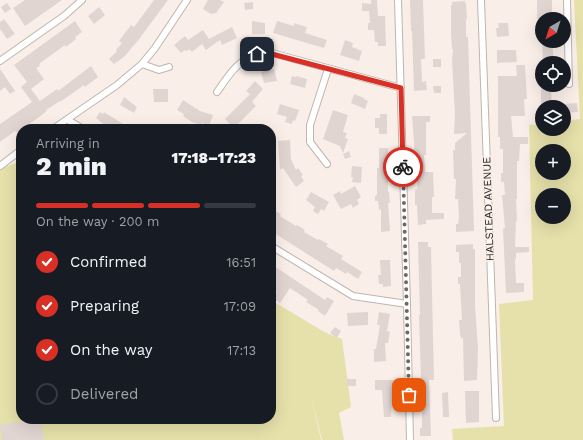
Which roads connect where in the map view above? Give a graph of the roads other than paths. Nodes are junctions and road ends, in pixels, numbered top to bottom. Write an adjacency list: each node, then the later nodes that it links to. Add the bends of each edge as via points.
1 (82, 0): 7 (street, via 64,16)
2 (186, 0): 8 (street, via 156,48)
3 (398, 0): 11 (street)
4 (481, 0): 21 (street, HALSTEAD AVENUE)
5 (566, 0): 6 (street)
6 (568, 56)
7 (0, 61)
8 (142, 64): 9 (street, via 159,70); 13 (street)
9 (169, 67)
10 (328, 69): 11 (street); 12 (street, via 272,54 257,54 245,59 230,73); 17 (street, via 310,125 310,142)
11 (401, 88): 20 (street)
12 (217, 92)
13 (68, 120): 14 (street); 15 (street)
14 (61, 124)
15 (75, 124)
16 (16, 154): 18 (street)
17 (327, 164)
18 (0, 166)
19 (276, 249): 20 (street, via 353,296)
20 (407, 304): 22 (street)
21 (496, 418)
22 (410, 440)

